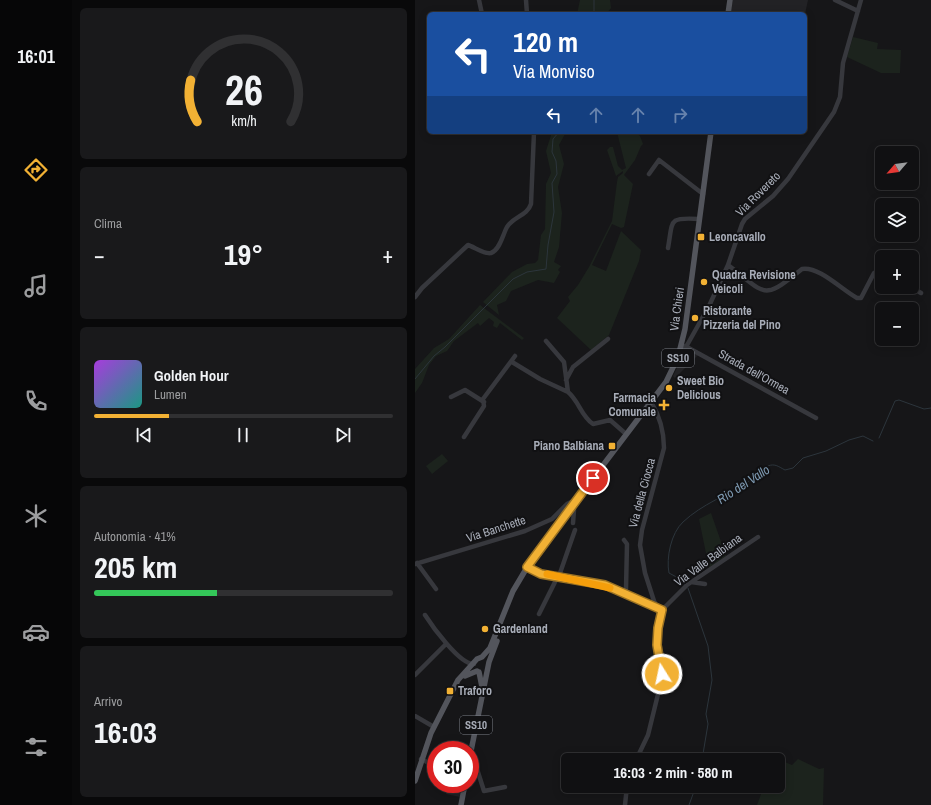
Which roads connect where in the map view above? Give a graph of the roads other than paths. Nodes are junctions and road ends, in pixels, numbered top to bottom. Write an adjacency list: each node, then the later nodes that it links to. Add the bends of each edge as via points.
1 (479, 0): 7 (street)
2 (526, 0): 8 (street)
3 (728, 0): 9 (main road)
4 (835, 0): 6 (street)
5 (861, 0): 6 (street, Via Rovereto)
6 (858, 11): 16 (street, Via Rovereto, via 843,63 840,97 834,112 788,179 773,196 745,219)
7 (482, 12)
8 (527, 12)
9 (726, 12)
10 (533, 134): 18 (street, via 530,210 507,226 493,253 468,244)
11 (711, 134): 13 (main road, Via Chieri / SS10)
12 (649, 174): 13 (street, via 659,160)
13 (703, 194): 14 (main road, Via Chieri / SS10)
14 (699, 219): 15 (street, via 676,220 672,225); 21 (main road, Via Chieri / SS10)
15 (668, 248)
16 (728, 265): 17 (street, via 756,287 767,291 780,287 802,269 812,270 857,298 864,295); 21 (street, Via Rovereto, via 709,306)
17 (875, 272)
18 (415, 297)
19 (608, 340): 24 (street, via 573,367)
20 (546, 342): 24 (street, via 564,362)
21 (684, 346): 28 (main road, Via Chieri / SS10, via 666,382); 29 (street, Strada dell'Ormea)
22 (515, 356): 23 (street)
23 (512, 362): 25 (street, via 540,380); 27 (street, via 483,399)
24 (566, 380): 25 (street)
25 (568, 392): 30 (street, via 586,419 593,424 610,420)
26 (451, 397): 27 (street, via 465,390)
27 (484, 402): 31 (street)
28 (651, 402): 30 (main road, Via Chieri / SS10); 44 (street, Via della Ciocca, via 657,413 664,448 640,545 645,573 654,600)
29 (816, 418)
30 (626, 434): 32 (main road, Via Chieri / SS10)
31 (464, 437)
32 (574, 502): 33 (street); 37 (street, Via Banchette, via 567,504 551,519 525,531); 38 (main road, Via Chieri / SS10)
33 (573, 523)
34 (575, 530): 39 (street)
35 (758, 537): 40 (street, Via Valle Balbiana)
36 (624, 540): 43 (street, via 627,544 626,589)
37 (416, 563): 42 (street, Via Banchette)
38 (527, 567): 39 (street, via 541,574); 47 (main road, Via Chieri / SS10, via 513,591)
39 (558, 576): 43 (street, via 605,585); 45 (street)
40 (691, 582): 41 (street); 44 (street, Via Valle Balbiana)
41 (705, 584)
42 (436, 589)
43 (623, 594): 44 (street)
44 (660, 609): 60 (street, via 657,645 661,682 648,735)
45 (539, 614)
46 (425, 615): 48 (street)
47 (503, 618): 49 (main road, Via Chieri, via 491,648); 51 (main road, Via Chieri)
48 (446, 644): 50 (street, via 471,664); 54 (street)
49 (482, 657): 50 (main road); 51 (main road)
50 (475, 662): 53 (main road); 55 (main road, via 461,675)
51 (489, 662): 52 (main road)
52 (488, 669): 53 (main road, via 485,672); 56 (main road)
53 (478, 671): 55 (main road, via 464,676); 56 (main road)
54 (415, 675)
55 (455, 688): 58 (main road)
56 (483, 693): 59 (main road, SS10)
57 (415, 716): 58 (street)
58 (434, 727): 61 (main road)
59 (473, 741)
60 (639, 753)
61 (421, 759): 62 (street); 63 (main road)
62 (427, 762)
63 (417, 768): 65 (main road)
64 (479, 775): 66 (street, via 484,791)
65 (415, 781)
66 (505, 787)
67 (463, 793): 69 (main road)
68 (626, 793): 70 (street)
69 (461, 805)
70 (625, 805)

